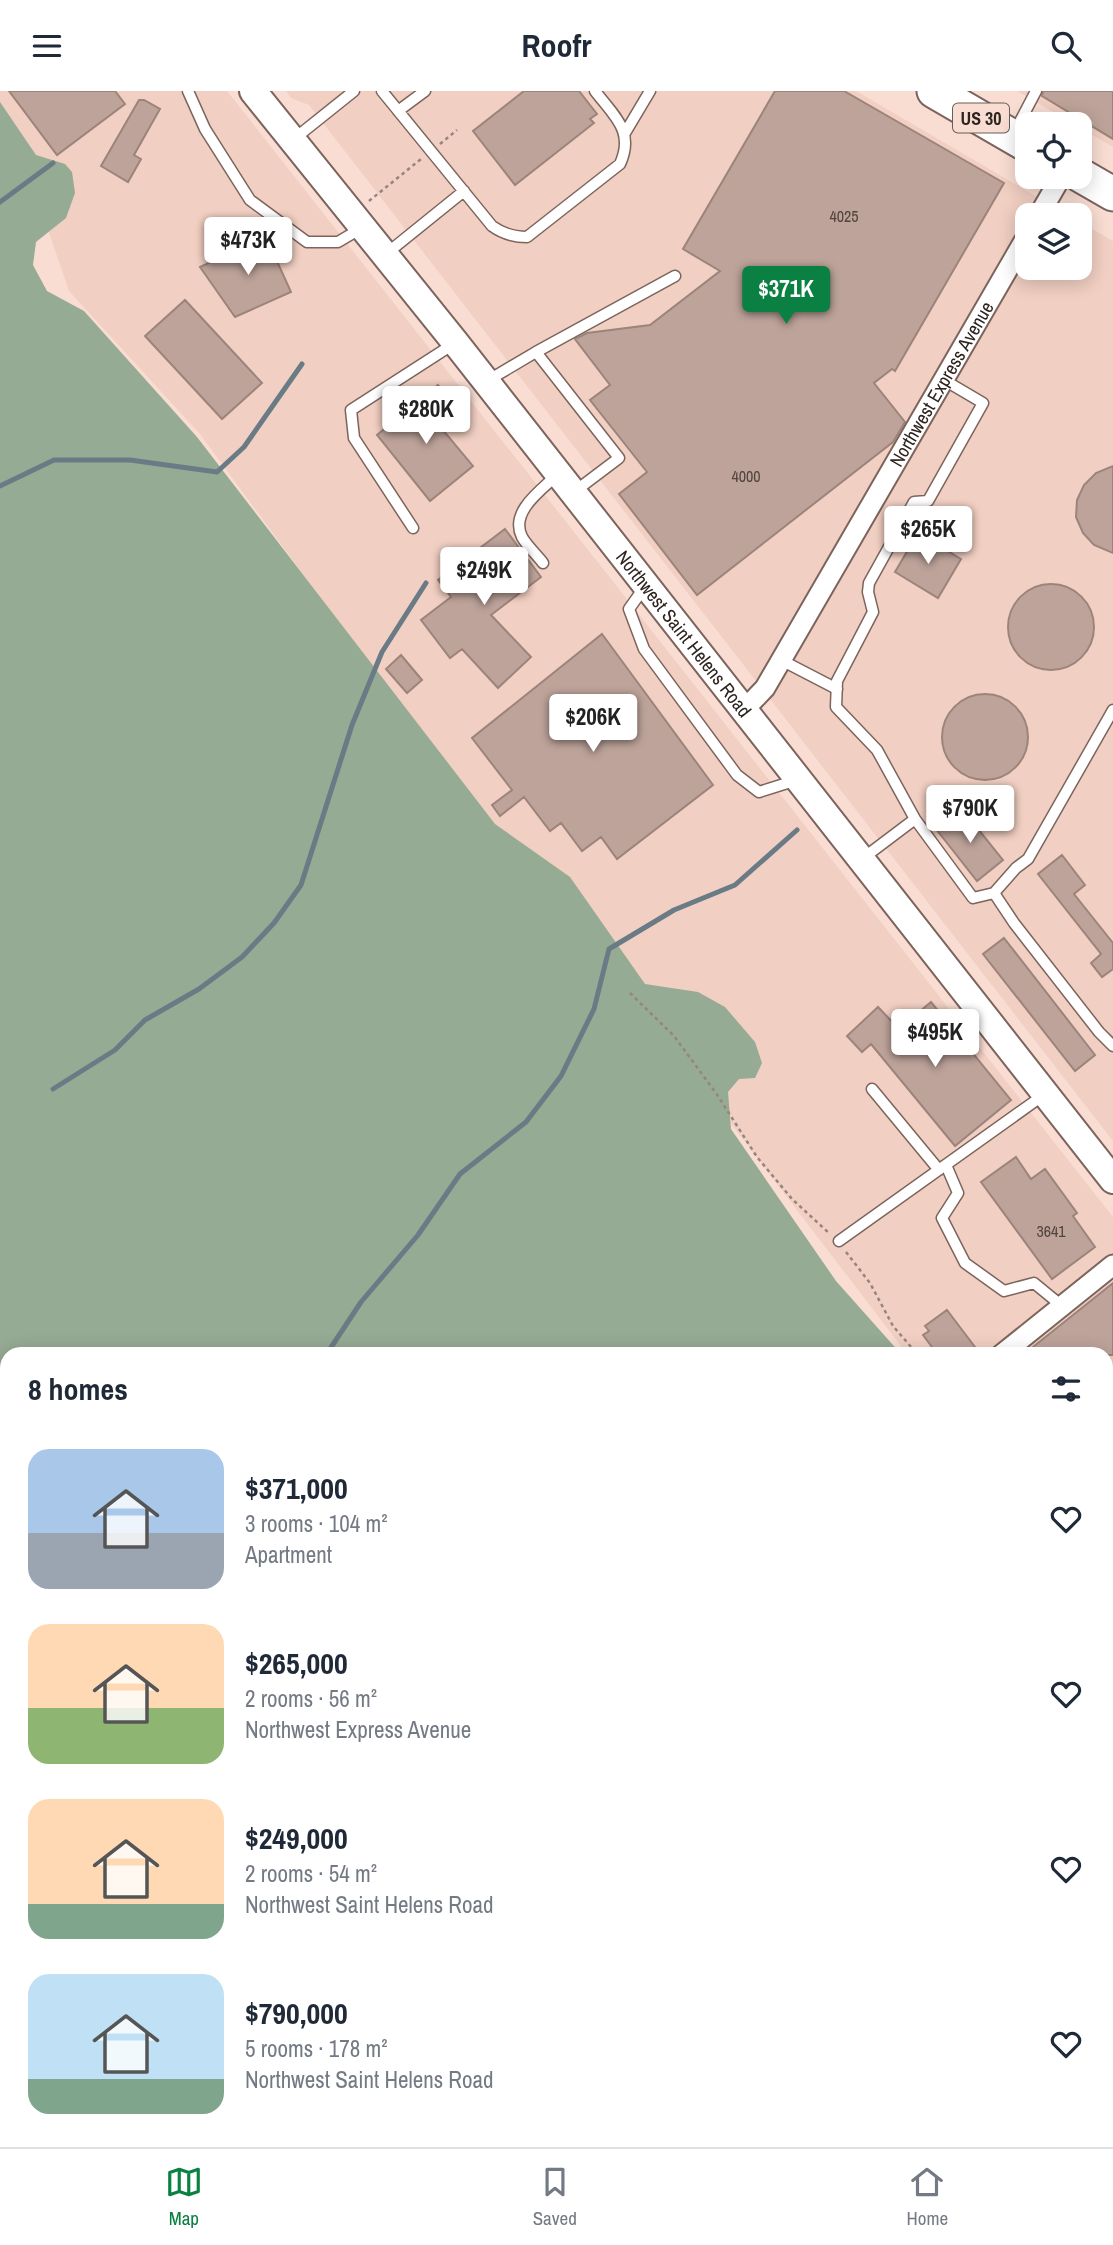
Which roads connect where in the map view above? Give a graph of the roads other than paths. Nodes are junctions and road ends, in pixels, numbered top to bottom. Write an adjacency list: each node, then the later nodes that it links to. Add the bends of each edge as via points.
1 (188, 91): 18 (lane, via 205,129 250,200 307,242 338,242)
2 (253, 91): 14 (main road, Northwest Saint Helens Road)
3 (354, 91): 14 (lane)
4 (382, 91): 10 (lane)
5 (425, 91): 10 (lane)
6 (595, 91): 12 (lane)
7 (650, 91): 12 (lane)
8 (934, 91): 13 (highway, US 30)
9 (1036, 91): 11 (lane)
10 (398, 111): 16 (lane)
11 (1029, 112)
12 (625, 133): 16 (lane, via 620,164 527,237 500,232)
13 (1015, 138)
14 (293, 140): 18 (main road, Northwest Saint Helens Road)
15 (1092, 182): 17 (highway)
16 (464, 191): 19 (lane)
17 (1113, 194)
18 (358, 220): 19 (main road, Northwest Saint Helens Road)
19 (386, 254): 22 (main road, Northwest Saint Helens Road)
20 (1015, 257): 24 (street, Northwest Express Avenue)
21 (676, 275): 23 (lane)
22 (456, 342): 25 (main road, Northwest Saint Helens Road); 27 (lane, via 351,410 354,438)
23 (536, 352): 25 (lane); 26 (lane, via 619,458)
24 (944, 380): 30 (street, Northwest Express Avenue); 31 (lane, via 983,403 928,501 914,502 869,583 873,611)
25 (486, 381): 26 (main road, Northwest Saint Helens Road)
26 (566, 483): 28 (lane, via 524,507 521,516 522,536); 29 (main road, Northwest Saint Helens Road)
27 (413, 527)
28 (543, 563)
29 (646, 585): 33 (main road, Northwest Saint Helens Road); 34 (lane, via 629,609 644,649 737,775 759,792)
30 (781, 660): 31 (lane); 33 (street, Northwest Express Avenue, via 765,688)
31 (837, 689): 35 (lane, via 836,706 877,750)
32 (1113, 709): 37 (lane, via 1028,859)
33 (744, 710): 34 (main road, Northwest Saint Helens Road)
34 (799, 779): 36 (main road, Northwest Saint Helens Road)
35 (915, 819): 36 (lane); 37 (lane, via 973,898)
36 (862, 859): 40 (main road, Northwest Saint Helens Road)
37 (994, 893): 38 (lane)
38 (1113, 1046)
39 (872, 1089): 41 (lane)
40 (1046, 1094): 41 (lane); 42 (main road, Northwest Saint Helens Road)
41 (942, 1168): 43 (lane); 45 (lane, via 958,1193 942,1218 965,1263 1004,1291 1034,1283)
42 (1113, 1180)
43 (839, 1241)
44 (1113, 1265): 45 (street)
45 (1062, 1305): 46 (street)
46 (1011, 1347)

